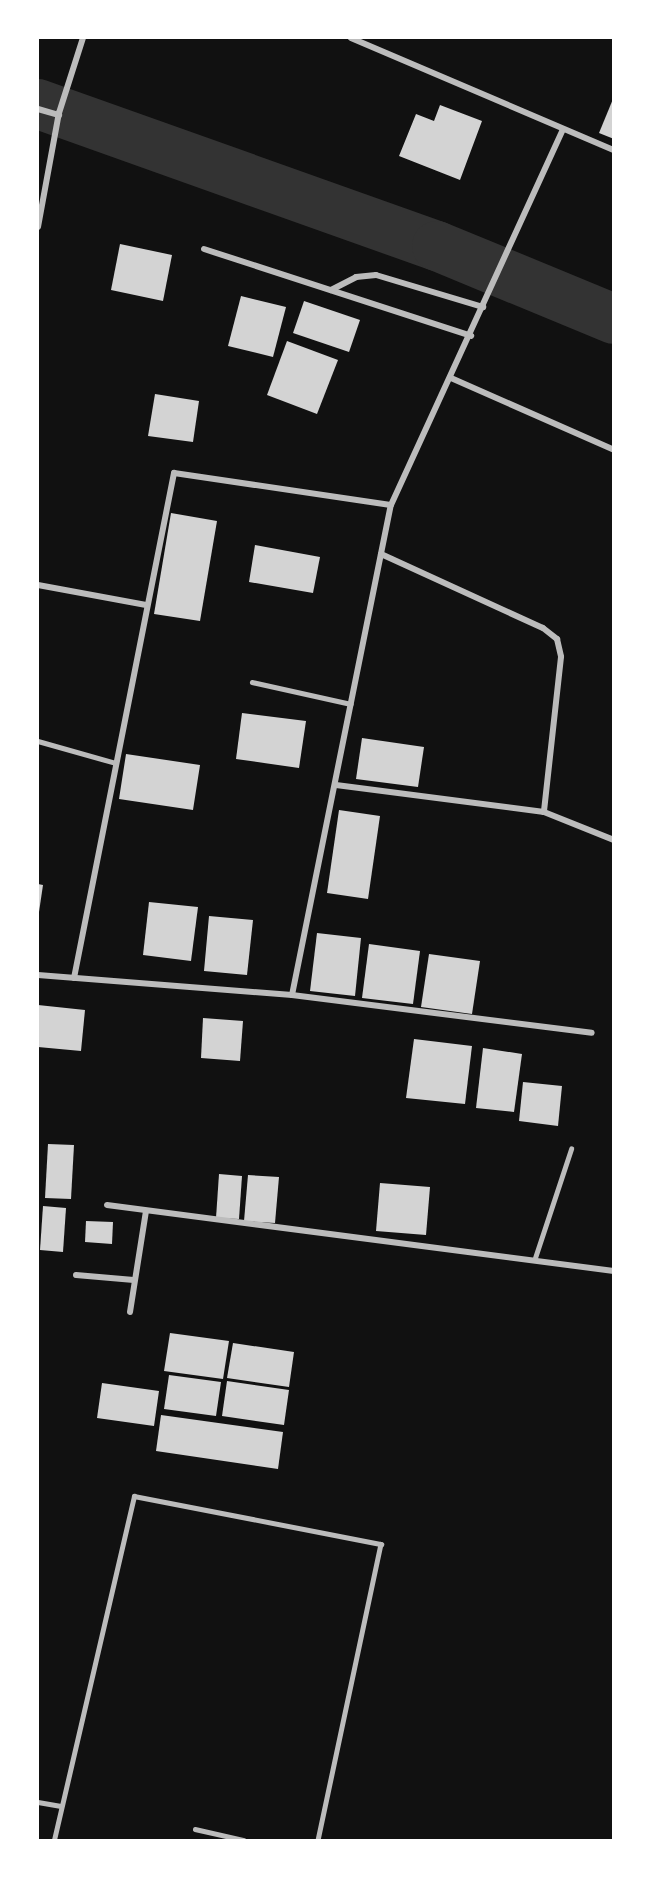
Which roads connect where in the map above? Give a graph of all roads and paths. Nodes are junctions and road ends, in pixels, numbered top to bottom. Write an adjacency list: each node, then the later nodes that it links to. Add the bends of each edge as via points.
1 (83, 38): 4 (street)
2 (351, 38): 5 (street)
3 (38, 109): 4 (street)
4 (59, 114): 7 (street)
5 (562, 131): 6 (street); 10 (street)
6 (614, 150)
7 (38, 227)
8 (204, 249): 9 (street)
9 (331, 290): 10 (street, via 356,277 376,275); 11 (street)
10 (483, 307): 11 (street)
11 (471, 336): 12 (street)
12 (451, 378): 13 (street); 14 (street)
13 (614, 450)
14 (391, 505): 15 (street); 17 (street, via 174,473)
15 (381, 554): 19 (street); 23 (street, via 543,628 557,639 561,657)
16 (38, 585): 17 (street)
17 (147, 605): 21 (street)
18 (252, 682): 19 (lane)
19 (351, 704): 22 (street)
20 (38, 741): 21 (lane)
21 (116, 763): 26 (street)
22 (336, 785): 23 (street); 27 (street)
23 (544, 812): 24 (street)
24 (614, 840)
25 (38, 975): 26 (street)
26 (74, 978): 27 (street)
27 (292, 995): 28 (street)
28 (592, 1033)
29 (571, 1149): 32 (lane)
30 (107, 1205): 31 (street)
31 (146, 1211): 32 (street); 35 (street)
32 (535, 1258): 33 (street)
33 (614, 1271)
34 (76, 1275): 35 (street)
35 (134, 1280): 36 (street)
36 (130, 1312)
37 (38, 1802): 38 (lane)
38 (60, 1806): 40 (lane); 42 (lane, via 134,1496 381,1544)
39 (195, 1829): 41 (lane)
40 (54, 1840)
41 (244, 1840)
42 (318, 1840)

